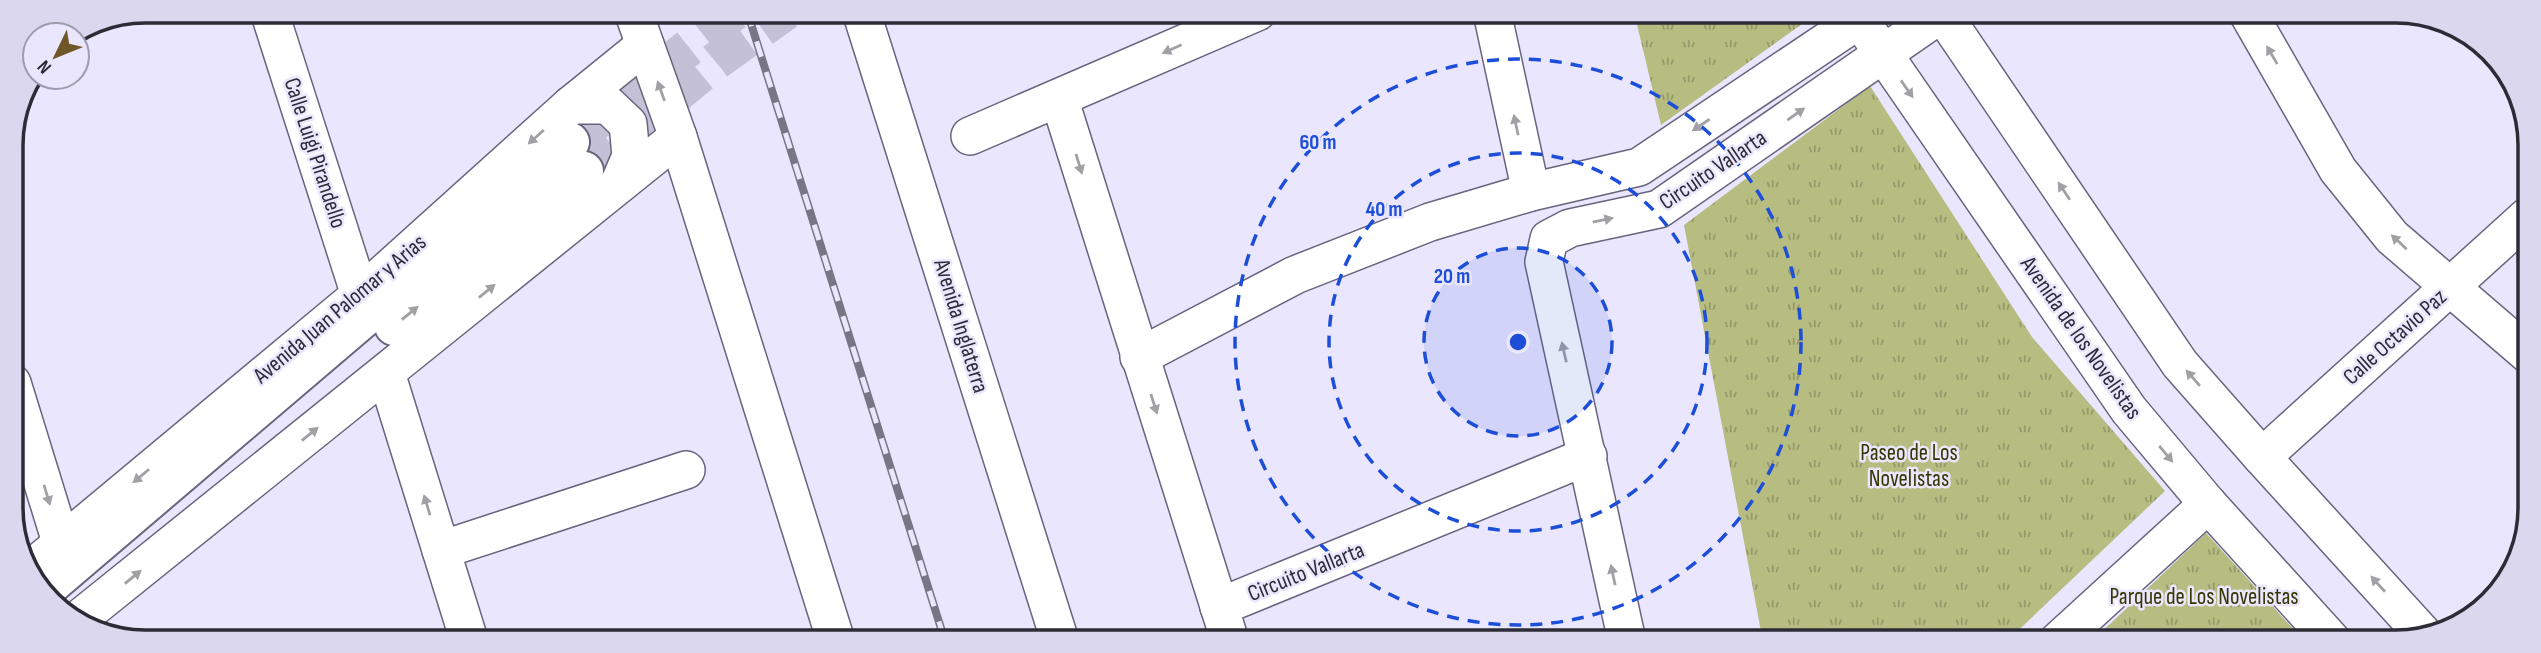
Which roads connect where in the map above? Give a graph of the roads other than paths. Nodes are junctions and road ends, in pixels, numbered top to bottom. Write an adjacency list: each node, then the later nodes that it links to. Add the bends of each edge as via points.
1 (273, 23): 21 (street, Calle Luigi Pirandello)
2 (637, 23): 11 (street)
3 (864, 23): 40 (street, Avenida Inglaterra)
4 (1232, 23): 13 (street, one-way to 13)
5 (1494, 23): 18 (street, one-way to 5)
6 (1849, 23): 18 (street, Circuito Vallarta, one-way to 18, via 1639,167)
7 (1866, 23): 12 (street, Avenida de los Novelistas)
8 (1928, 23): 12 (street, Circuito Vallarta)
9 (1949, 23): 27 (street, one-way to 9, via 2180,363)
10 (2254, 23): 20 (street, one-way to 10, via 2392,237 2338,170)
11 (645, 45): 15 (street, one-way to 11); 16 (street, Avenida Juan Palomar y Arias)
12 (1883, 54): 26 (street, Circuito Vallarta, one-way to 12, via 1544,262 1549,239 1570,228 1659,209); 29 (street, Avenida de los Novelistas, one-way to 29, via 2129,410)
13 (1059, 98): 14 (street); 23 (street, Circuito Vallarta, one-way to 23)
14 (970, 136)
15 (678, 137): 17 (street, Avenida Juan Palomar y Arias); 39 (street)
16 (575, 139): 17 (street, via 608,105 628,124 631,156); 21 (street, Avenida Juan Palomar y Arias, one-way to 21); 33 (main road, Avenida Juan Palomar y Arias); 34 (main road, Avenida Juan Palomar y Arias, one-way to 16, via 215,471)
17 (619, 184): 24 (street, Avenida Juan Palomar y Arias, one-way to 17)
18 (1531, 192): 23 (street, Circuito Vallarta, via 1430,222 1295,275)
19 (2518, 225): 20 (street, Calle Octavio Paz)
20 (2450, 287): 22 (street); 27 (street, Calle Octavio Paz)
21 (360, 295): 30 (street, Avenida Juan Palomar y Arias, one-way to 30)
22 (2518, 345)
23 (1139, 357): 36 (street, Circuito Vallarta, one-way to 36)
24 (386, 373): 31 (street, one-way to 24); 35 (street, Avenida Juan Palomar y Arias, one-way to 24)
25 (23, 419): 30 (street, one-way to 30)
26 (1588, 456): 36 (street, Circuito Vallarta); 41 (street, Circuito Vallarta, one-way to 26)
27 (2262, 457): 37 (street, one-way to 27)
28 (687, 470): 31 (street)
29 (2208, 504): 42 (street); 43 (street, Avenida de los Novelistas)
30 (61, 542): 32 (street, Avenida Juan Palomar y Arias)
31 (441, 551): 38 (street)
32 (36, 564)
33 (50, 585)
34 (81, 612)
35 (81, 613)
36 (1225, 624)
37 (2417, 628)
38 (466, 630)
39 (833, 630)
40 (1057, 630)
41 (1625, 630)
42 (2070, 630)
43 (2322, 630)

